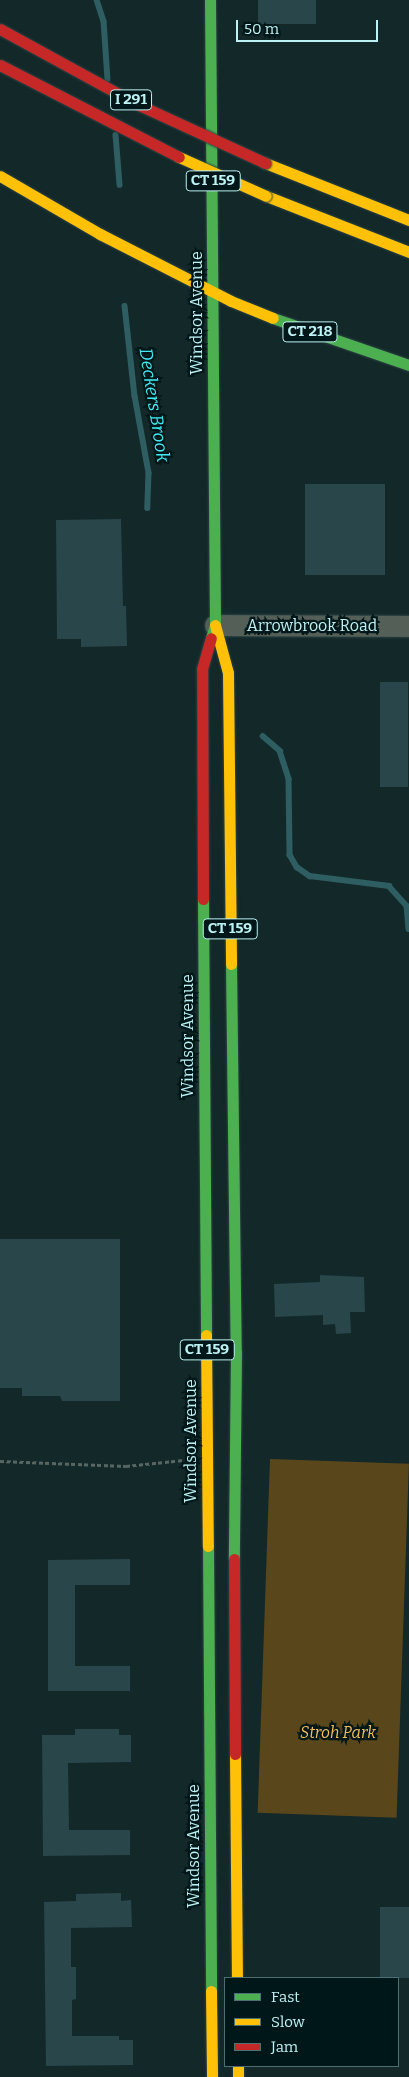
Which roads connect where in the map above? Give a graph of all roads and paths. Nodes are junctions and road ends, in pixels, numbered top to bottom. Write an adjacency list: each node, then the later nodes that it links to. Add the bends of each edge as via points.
1 (210, 0): 7 (main road, Windsor Avenue / CT 159)
2 (0, 29): 5 (main road, I 291, bridge, via 139,105 266,163)
3 (0, 65): 6 (main road, I 291, bridge, via 99,118 266,196)
4 (0, 176): 7 (main road, via 100,234)
5 (409, 220)
6 (409, 252)
7 (214, 292): 8 (main road, CT 218, via 287,323); 9 (main road, Windsor Avenue / CT 159)
8 (409, 365)
9 (215, 626): 10 (street, Arrowbrook Road); 11 (main road, Windsor Avenue / CT 159, via 228,673); 11 (main road, Windsor Avenue / CT 159, via 202,669)
10 (409, 626)
11 (216, 787): 12 (main road, Windsor Avenue / CT 159); 12 (main road, Windsor Avenue / CT 159)
12 (220, 1231): 15 (main road, Windsor Avenue / CT 159); 15 (main road, Windsor Avenue / CT 159)
13 (184, 1460): 14 (path, via 132,1466)
14 (0, 1461)
15 (222, 1683): 16 (main road, Windsor Avenue / CT 159); 16 (main road, Windsor Avenue / CT 159)
16 (223, 1901): 17 (main road, Windsor Avenue / CT 159); 18 (main road, Windsor Avenue / CT 159)
17 (237, 1977)
18 (212, 2077)

